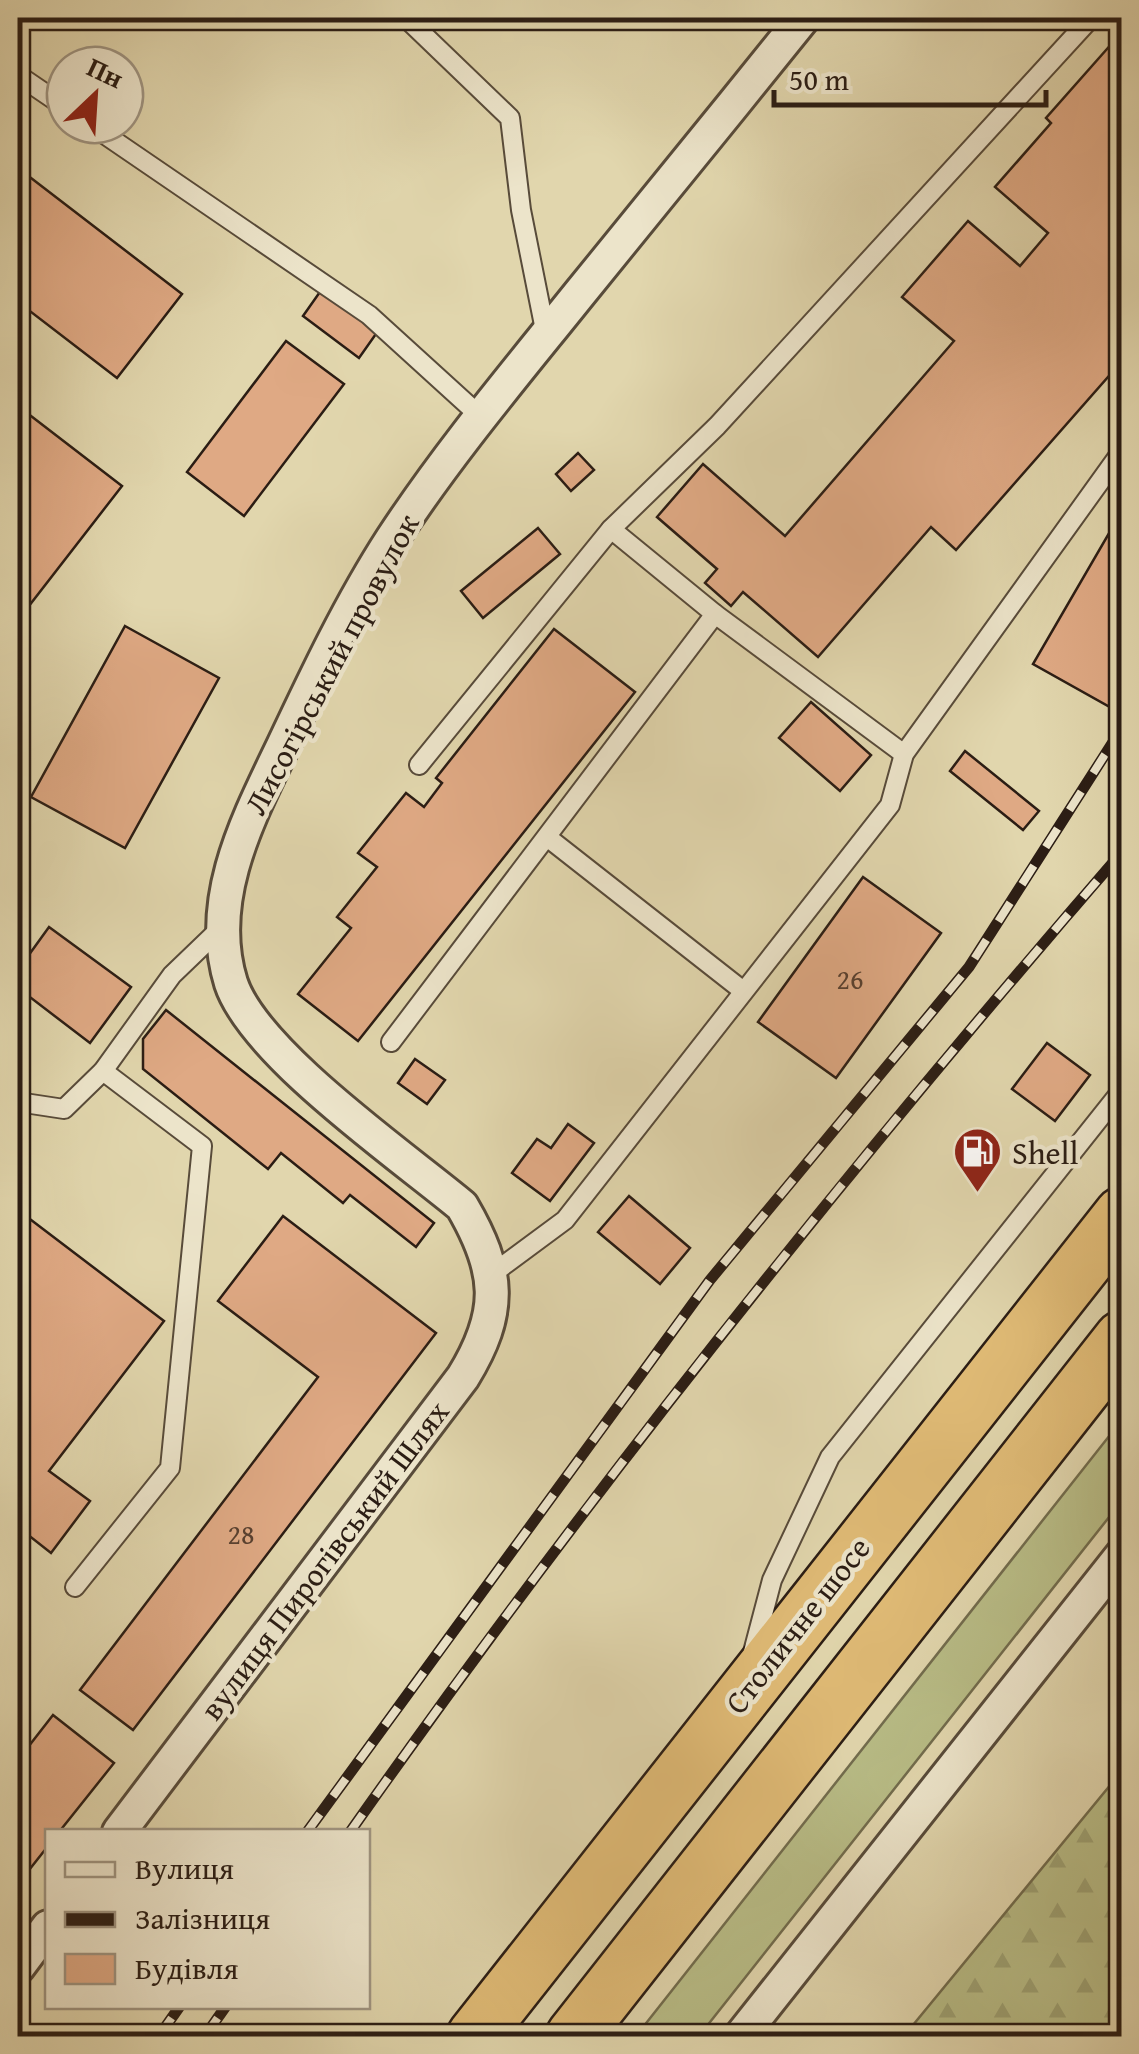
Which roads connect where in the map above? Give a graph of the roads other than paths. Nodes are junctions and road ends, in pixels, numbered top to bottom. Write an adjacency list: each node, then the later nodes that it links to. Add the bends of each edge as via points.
1 (406, 18): 7 (lane, via 510,118)
2 (803, 18): 7 (street, Лисогірський провулок)
3 (1090, 18): 10 (lane, via 718,426)
4 (18, 75): 5 (lane)
5 (45, 93)
6 (121, 145): 8 (lane, via 368,316)
7 (546, 335): 8 (street, Лисогірський провулок)
8 (480, 416): 15 (street, Лисогірський провулок, via 390,542 310,689 242,832)
9 (1122, 451): 12 (lane)
10 (612, 529): 11 (lane); 13 (lane)
11 (715, 614): 12 (lane); 14 (lane)
12 (904, 754): 16 (lane, via 890,805)
13 (419, 765)
14 (547, 837): 16 (lane); 17 (lane)
15 (224, 926): 18 (lane, via 172,975); 22 (street, Лисогірський провулок, via 232,986 248,1018 278,1054 462,1206)
16 (742, 990): 22 (lane, via 565,1220)
17 (391, 1042)
18 (103, 1070): 20 (lane, via 64,1109); 25 (lane, via 202,1146 170,1468)
19 (1122, 1090): 26 (lane, via 830,1457 772,1580)
20 (18, 1102)
21 (1122, 1215): 26 (highway, Столичне шосе)
22 (492, 1274): 27 (street, вулиця Пирогівський Шлях, via 492,1316 464,1377)
23 (1122, 1339): 31 (highway)
24 (1122, 1554): 32 (street)
25 (75, 1587)
26 (742, 1694): 30 (highway, Столичне шосе)
27 (122, 1829)
28 (45, 1931): 29 (street)
29 (18, 1967)
30 (475, 2036)
31 (574, 2036)
32 (741, 2036)

